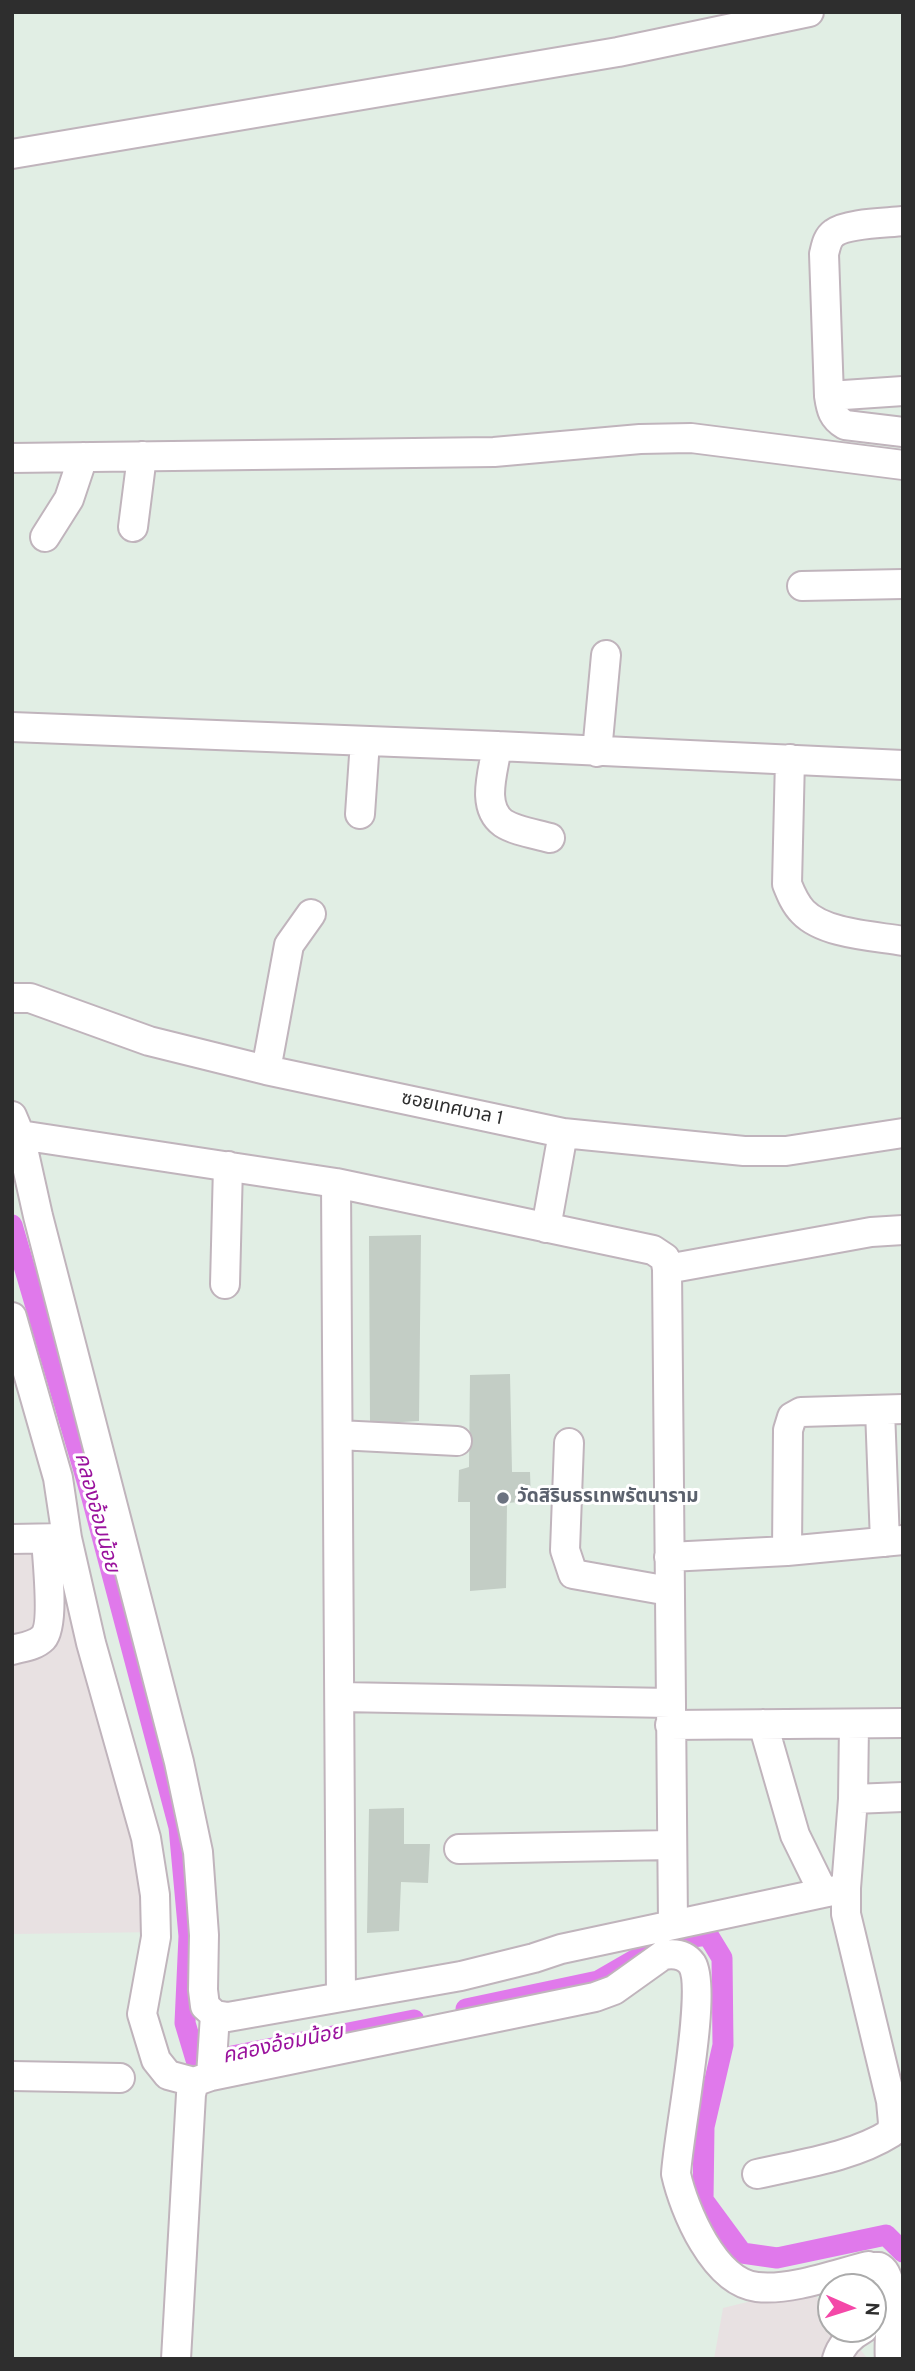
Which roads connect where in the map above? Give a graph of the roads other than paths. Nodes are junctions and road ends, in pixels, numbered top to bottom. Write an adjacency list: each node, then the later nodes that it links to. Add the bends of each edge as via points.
1 (809, 12): 2 (street, via 618,52)
2 (12, 154)
3 (903, 221): 5 (street, via 844,228 827,242)
4 (903, 391): 5 (street)
5 (829, 396): 6 (street, via 833,414 845,425)
6 (903, 432)
7 (142, 456): 8 (street); 10 (street, via 494,452 691,439); 11 (street)
8 (83, 457): 9 (street); 12 (street, via 69,499)
9 (12, 458)
10 (903, 465)
11 (133, 527)
12 (45, 537)
13 (903, 584): 14 (street)
14 (802, 586)
15 (606, 655): 19 (street)
16 (12, 727): 17 (street)
17 (365, 741): 18 (street); 22 (street)
18 (498, 746): 19 (street); 23 (street, via 489,799 492,812 505,824)
19 (597, 752): 20 (street)
20 (790, 759): 21 (street); 25 (street, via 787,884 795,902 806,915 831,928)
21 (903, 765)
22 (360, 814)
23 (550, 838)
24 (311, 914): 27 (street, via 289,945)
25 (903, 941)
26 (12, 998): 27 (street, ซอยเทศบาล 1, via 30,998 149,1041)
27 (266, 1070): 29 (street, ซอยเทศบาล 1)
28 (16, 1126): 31 (street); 61 (street, via 179,1762 198,1852 203,1990)
29 (563, 1133): 30 (street, ซอยเทศบาล 1, via 786,1151); 33 (street)
30 (903, 1133)
31 (228, 1167): 32 (street); 36 (street)
32 (336, 1183): 33 (street); 39 (street)
33 (546, 1228): 35 (street, via 653,1250 665,1258)
34 (903, 1230): 35 (street)
35 (667, 1269): 46 (street)
36 (225, 1284)
37 (12, 1317): 42 (street, via 58,1478)
38 (892, 1410): 44 (street); 45 (street, via 801,1412 792,1417 788,1430)
39 (338, 1435): 40 (street); 49 (street)
40 (457, 1441)
41 (569, 1443): 47 (street, via 565,1550 573,1574)
42 (57, 1538): 43 (street); 48 (street, via 46,1635 36,1644); 63 (street, via 146,1838 156,1937 142,2014 156,2060)
43 (12, 1539)
44 (894, 1541): 45 (street)
45 (787, 1551): 46 (street)
46 (669, 1557): 47 (street)
47 (669, 1591): 50 (street)
48 (12, 1650)
49 (340, 1697): 50 (street); 60 (street)
50 (670, 1714): 52 (street); 56 (street)
51 (903, 1723): 53 (street)
52 (763, 1724): 53 (street); 58 (street, via 795,1835)
53 (854, 1724): 55 (street)
54 (903, 1797): 55 (street)
55 (853, 1799): 58 (street)
56 (671, 1846): 57 (street); 59 (street)
57 (459, 1849)
58 (834, 1890): 59 (street); 65 (street, via 849,1925 894,2123 891,2133 854,2149)
59 (673, 1924): 60 (street, via 461,1976)
60 (341, 1997): 61 (street, via 228,2017)
61 (214, 2024): 63 (street)
62 (12, 2076): 64 (street)
63 (194, 2076): 66 (street, via 594,1997 614,1990 663,1955 684,1956 696,1973 695,2028 676,2174 695,2228 713,2257 755,2287 879,2267 890,2284); 68 (street)
64 (120, 2078)
65 (757, 2174)
66 (891, 2315): 70 (street)
67 (846, 2343): 69 (street)
68 (176, 2359)
69 (837, 2359)
70 (890, 2359)

